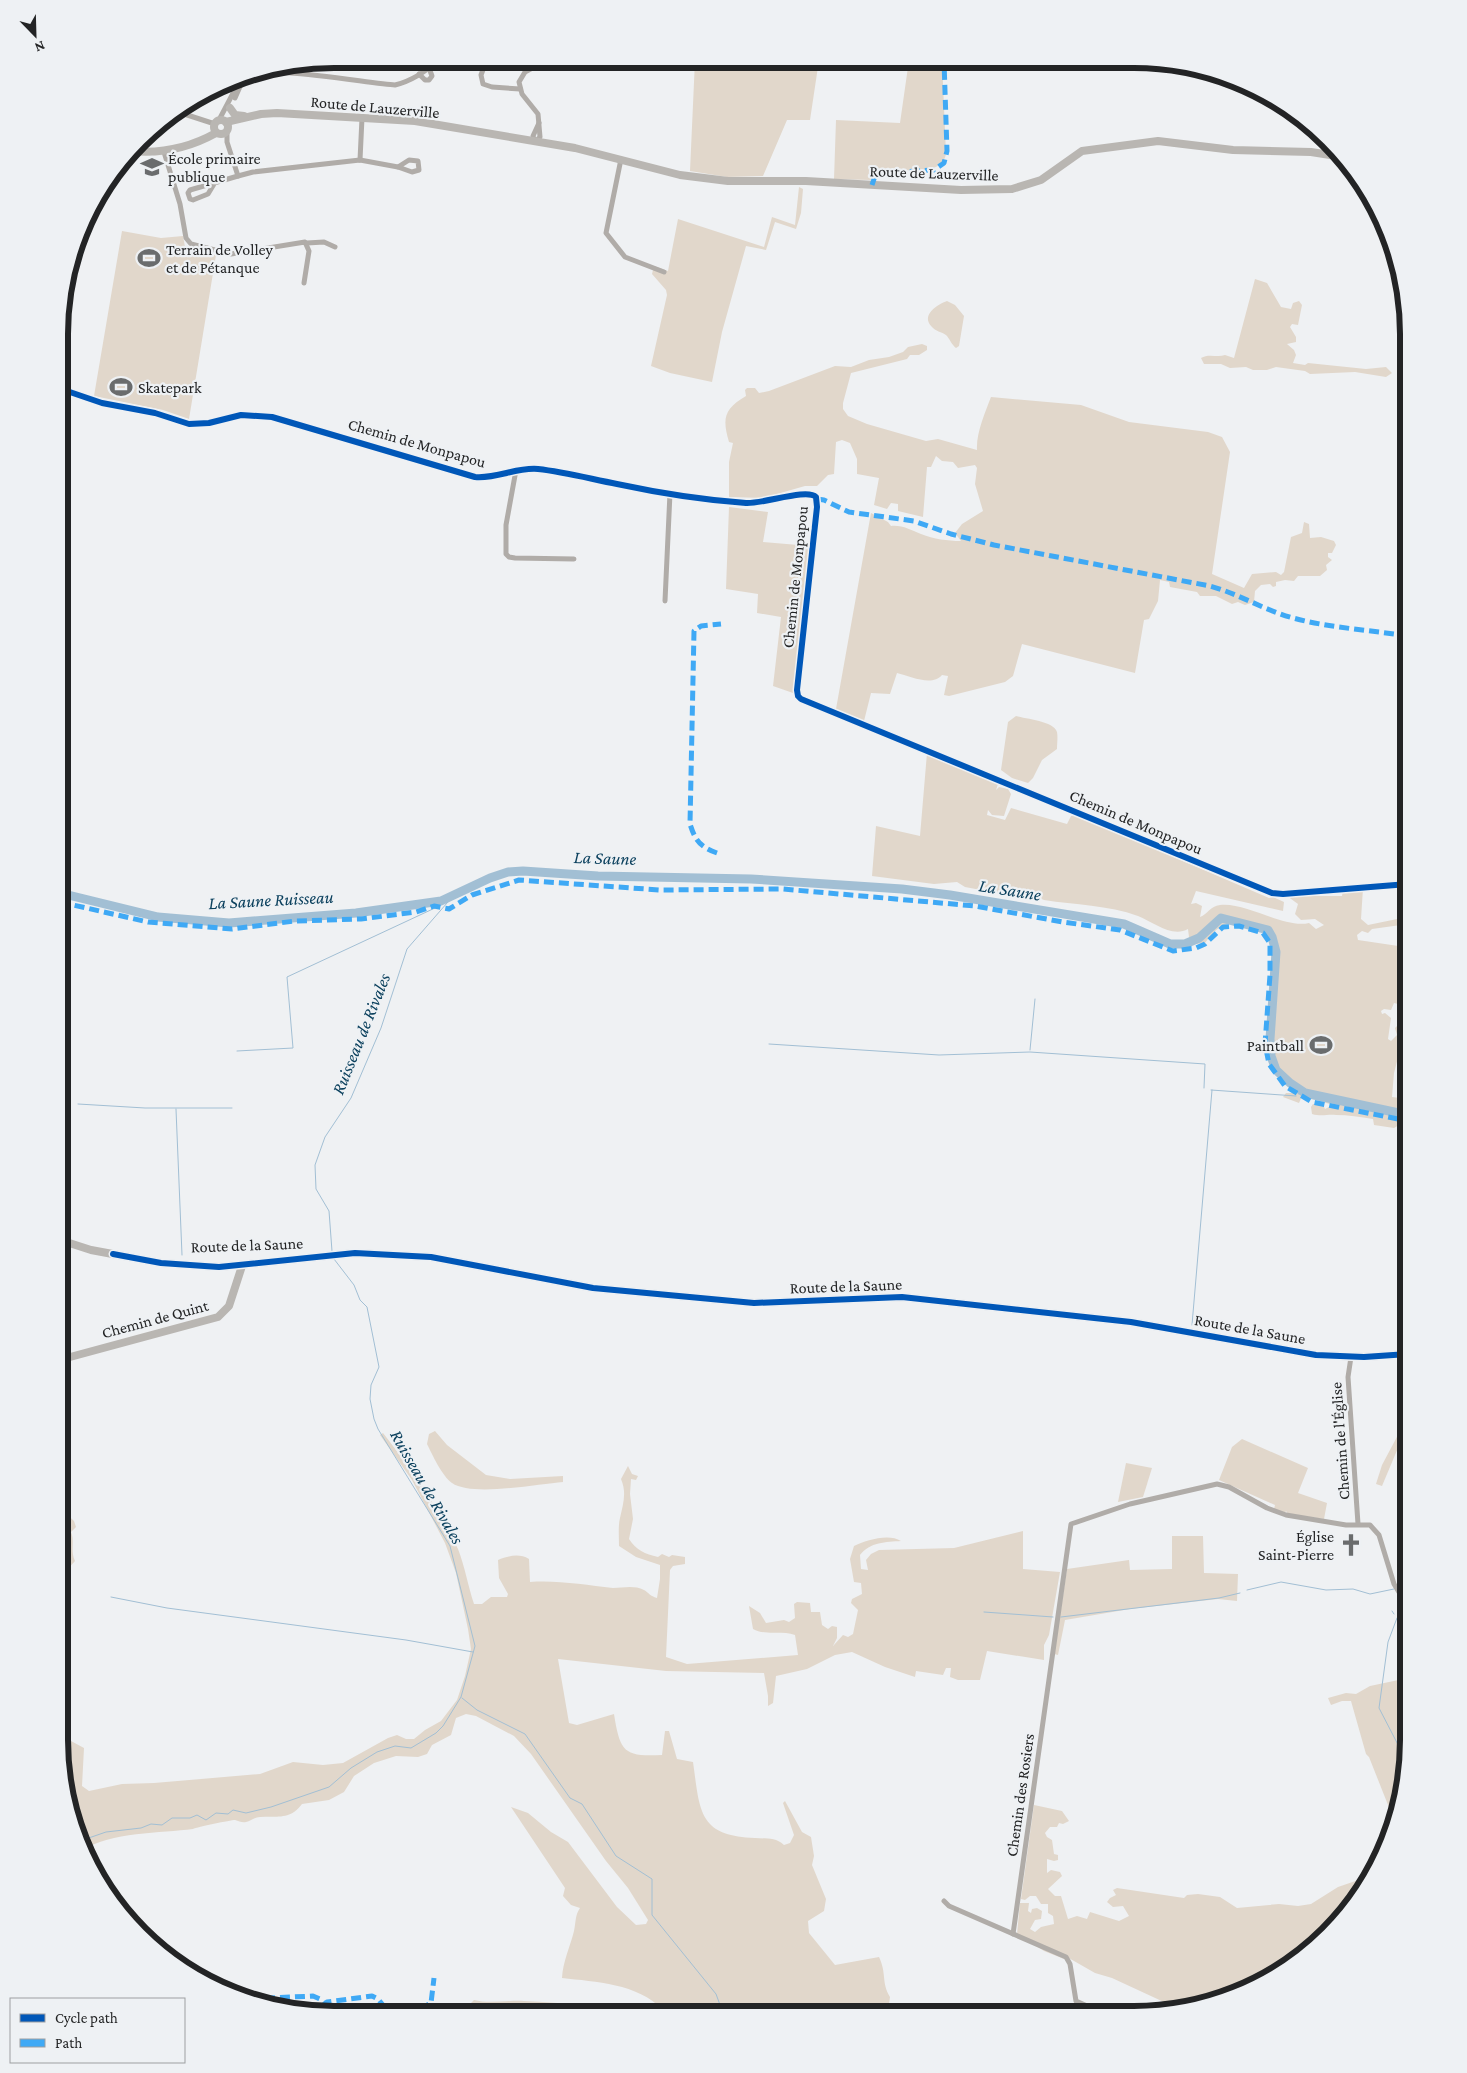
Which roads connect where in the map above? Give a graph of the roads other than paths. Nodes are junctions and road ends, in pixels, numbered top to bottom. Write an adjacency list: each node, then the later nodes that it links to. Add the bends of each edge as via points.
1 (428, 68): 5 (street); 5 (street, via 432,76 429,80)
2 (484, 68): 8 (street, via 483,84)
3 (533, 68): 8 (street, via 523,74)
4 (284, 73): 5 (street, via 395,85)
5 (419, 74)
6 (241, 85): 9 (street)
7 (238, 86): 13 (street)
8 (520, 88): 14 (street, via 537,111)
9 (230, 108): 11 (street, via 237,116); 13 (street)
10 (184, 114): 13 (street)
11 (253, 116): 12 (street, Route de Lauzerville, via 277,113); 13 (street, Route de Lauzerville)
12 (362, 118): 14 (street, Route de Lauzerville, via 414,121); 19 (street)
13 (222, 127): 16 (street, Route de Lauzerville, via 186,146); 21 (street)
14 (536, 139): 18 (street, Route de Lauzerville)
15 (140, 152): 16 (street, Route de Lauzerville)
16 (164, 152): 23 (street, via 180,204 186,238 191,244 230,254)
17 (1329, 154): 18 (street, Route de Lauzerville, via 1146,141 1082,151 1041,180 1020,188 979,191 806,181 718,181 680,175)
18 (621, 159): 25 (street, via 606,233 625,257)
19 (360, 160): 20 (street); 21 (street)
20 (398, 167)
21 (238, 176): 22 (street)
22 (214, 184): 22 (street, via 190,190 189,196 193,200 206,195)
23 (307, 243): 24 (street, via 324,242); 26 (street, via 309,253)
24 (335, 247)
25 (664, 272)
26 (304, 283)
27 (68, 391): 28 (street, Chemin de Monpapou, via 189,424 241,415 272,417 474,477 489,478)
28 (516, 470): 29 (street, Chemin de Monpapou, via 554,471); 30 (street, via 506,525 506,554 515,558)
29 (670, 493): 31 (street); 32 (street, Chemin de Monpapou, via 751,503 770,502 801,493 811,493 816,497 797,690 801,699 1272,893)
30 (574, 559)
31 (665, 601)
32 (1400, 885)
33 (68, 1242): 34 (street, Route de la Saune, via 113,1254 182,1265)
34 (238, 1265): 36 (street, Route de la Saune, via 355,1254 406,1254 578,1286 754,1303 877,1296 922,1298 1130,1322 1285,1351); 37 (street, Chemin de Quint, via 229,1306 213,1319)
35 (1400, 1354): 36 (street, Route de la Saune)
36 (1351, 1357): 38 (street, Chemin de l'Église, via 1348,1377)
37 (68, 1358)
38 (1358, 1524): 39 (street, via 1370,1525 1377,1531); 41 (street, Chemin des Rosiers, via 1286,1515 1217,1484 1130,1504 1072,1524)
39 (1400, 1594)
40 (944, 1901): 41 (street)
41 (1013, 1934): 42 (street, via 1066,1958 1070,1964 1076,2001)
42 (1087, 2006)

